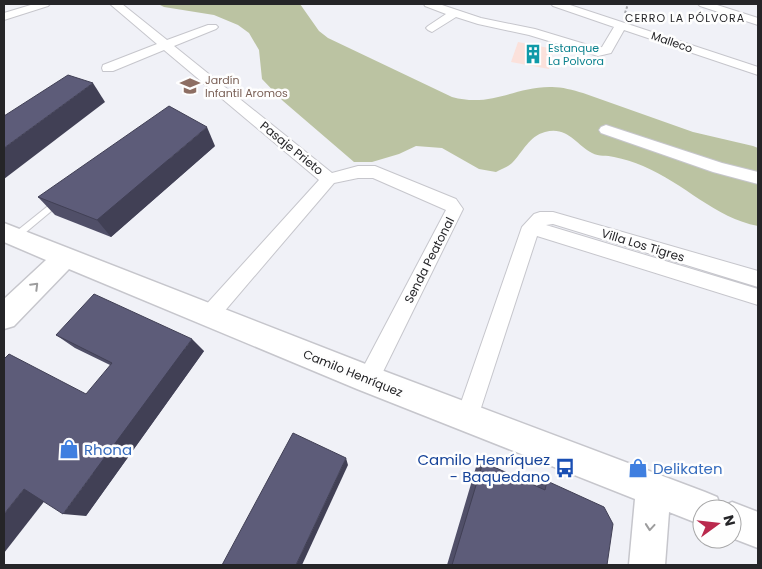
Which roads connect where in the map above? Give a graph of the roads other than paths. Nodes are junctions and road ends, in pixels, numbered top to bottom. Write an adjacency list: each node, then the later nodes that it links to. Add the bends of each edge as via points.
1 (44, 4): 7 (street)
2 (114, 4): 12 (street, Pasaje Prieto)
3 (430, 4): 6 (street)
4 (556, 4): 9 (street, Malleco)
5 (704, 4): 8 (street)
6 (454, 13): 9 (street, via 602,52 607,50); 11 (street)
7 (4, 17)
8 (758, 22)
9 (621, 25): 14 (street, Malleco)
10 (212, 27): 12 (street)
11 (432, 28)
12 (166, 45): 13 (street); 17 (street, Pasaje Prieto)
13 (108, 68)
14 (758, 71)
15 (606, 130): 16 (street)
16 (758, 178)
17 (329, 179): 24 (street, Pasaje Prieto); 26 (street, Senda Peatonal, via 358,172 376,172 450,203 455,209)
18 (68, 192): 20 (lane)
19 (531, 227): 22 (street, Villa Los Tigres, via 540,219 553,218); 23 (street, Villa Los Tigres); 27 (street)
20 (10, 234): 21 (main road, Camilo Henríquez)
21 (66, 256): 24 (main road, Camilo Henríquez); 25 (main road, one-way to 21)
22 (758, 279)
23 (758, 296)
24 (210, 314): 26 (main road, Camilo Henríquez)
25 (4, 317)
26 (368, 379): 27 (main road, Camilo Henríquez)
27 (467, 417): 28 (main road, Camilo Henríquez)
28 (653, 489): 29 (main road, Camilo Henríquez); 32 (main road, one-way to 32)
29 (692, 504)
30 (742, 524): 31 (main road)
31 (758, 530)
32 (647, 565)

